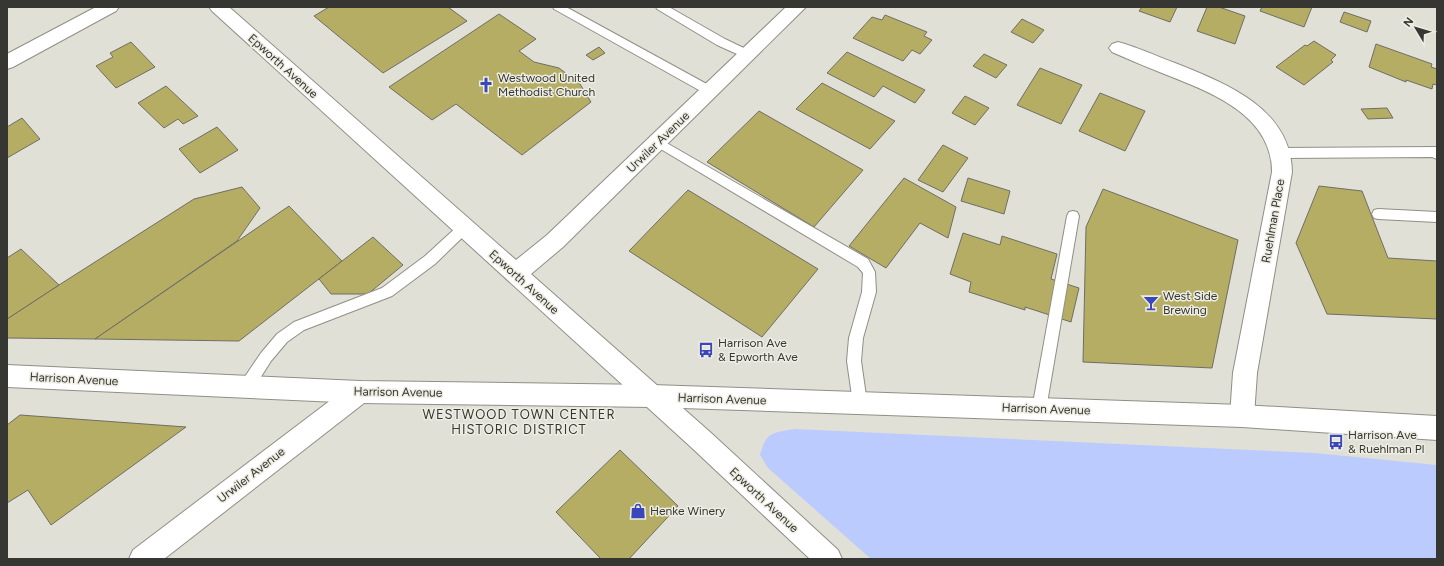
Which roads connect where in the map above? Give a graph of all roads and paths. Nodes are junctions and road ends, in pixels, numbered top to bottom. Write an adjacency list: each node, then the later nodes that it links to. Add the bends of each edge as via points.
1 (110, 7): 8 (street)
2 (218, 7): 16 (street, Epworth Avenue)
3 (558, 7): 9 (lane)
4 (661, 7): 7 (lane)
5 (797, 7): 7 (street, Urwiler Avenue)
6 (1118, 48): 11 (street, Ruehlman Place, via 1220,88 1241,101 1259,117 1272,135)
7 (748, 55): 9 (street, Urwiler Avenue)
8 (7, 62)
9 (710, 91): 10 (street, Urwiler Avenue)
10 (658, 142): 17 (street, Urwiler Avenue, via 555,241); 22 (lane, via 863,263 869,272 869,292 856,338 854,361)
11 (1280, 153): 12 (lane); 24 (street, Ruehlman Place, via 1282,172 1245,373)
12 (1437, 154)
13 (1378, 214): 15 (lane)
14 (1073, 216): 23 (lane)
15 (1437, 217)
16 (464, 228): 17 (street, Epworth Avenue); 19 (lane, via 430,260 387,292 299,326 282,338)
17 (515, 274): 21 (street, Epworth Avenue)
18 (7, 376): 19 (street, Harrison Avenue)
19 (247, 386): 20 (street, Harrison Avenue)
20 (360, 392): 21 (street, Harrison Avenue); 26 (street, Urwiler Avenue)
21 (652, 396): 22 (street, Harrison Avenue); 27 (street, Epworth Avenue)
22 (860, 403): 23 (street, Harrison Avenue)
23 (1039, 409): 24 (street, Harrison Avenue)
24 (1242, 416): 25 (street, Harrison Avenue)
25 (1437, 428)
26 (142, 559)
27 (829, 559)

